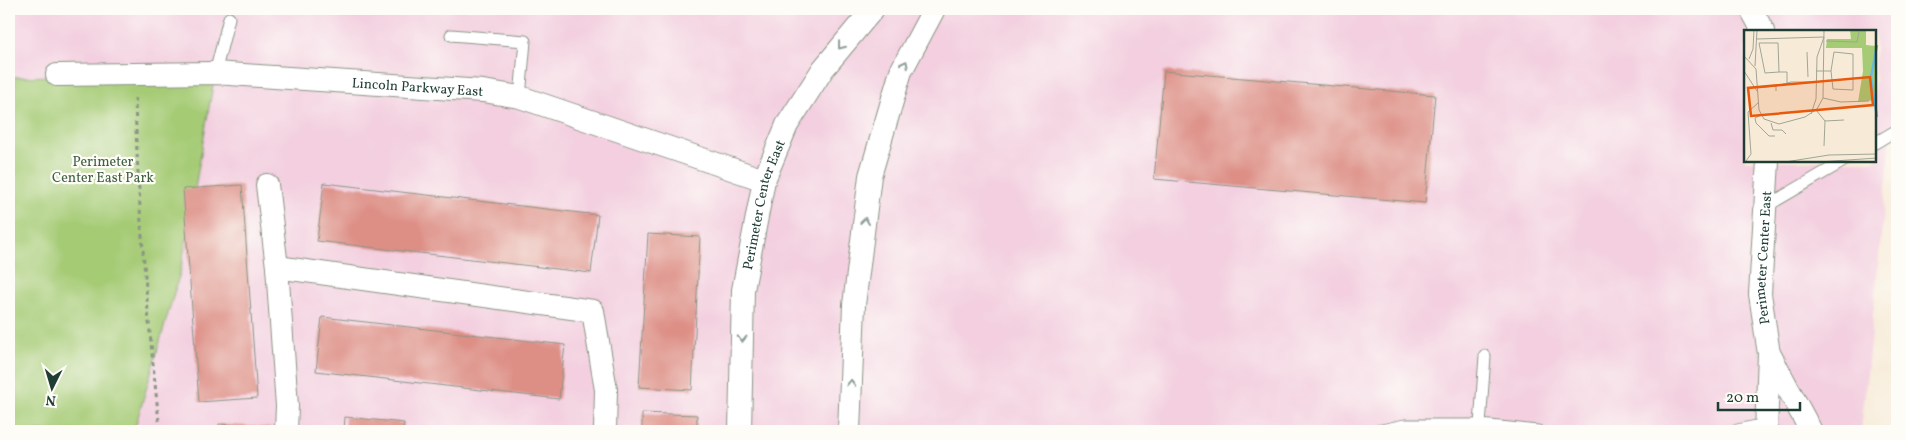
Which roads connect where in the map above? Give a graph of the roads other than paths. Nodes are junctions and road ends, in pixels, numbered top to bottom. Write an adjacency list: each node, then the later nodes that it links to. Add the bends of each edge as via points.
1 (872, 9): 14 (street, Perimeter Center East, one-way to 14, via 823,69 787,124)
2 (934, 9): 25 (street, one-way to 2, via 854,305 870,176 901,71)
3 (1751, 9): 5 (street)
4 (229, 18): 7 (lane)
5 (1762, 30)
6 (451, 35): 9 (lane, via 525,41)
7 (215, 73): 8 (street, Lincoln Parkway East); 9 (street, Lincoln Parkway East)
8 (57, 75)
9 (520, 96): 14 (street, Lincoln Parkway East)
10 (1897, 130): 11 (lane)
11 (1876, 142)
12 (1768, 162): 16 (street, Perimeter Center East)
13 (1842, 162): 16 (lane)
14 (764, 180): 24 (street, Perimeter Center East, one-way to 24, via 743,290)
15 (267, 185): 17 (street)
16 (1765, 207): 18 (street, Perimeter Center East, via 1760,294)
17 (277, 267): 22 (street); 23 (street, via 594,311 606,390)
18 (1769, 354): 21 (street, Perimeter Center East); 29 (street, Perimeter Center East)
19 (1485, 356): 20 (lane)
20 (1480, 425): 26 (lane, via 1405,425); 27 (lane)
21 (1766, 428): 28 (lane)
22 (286, 431)
23 (605, 431)
24 (740, 431)
25 (849, 431)
26 (1377, 431)
27 (1538, 431)
28 (1734, 431)
29 (1811, 431)

